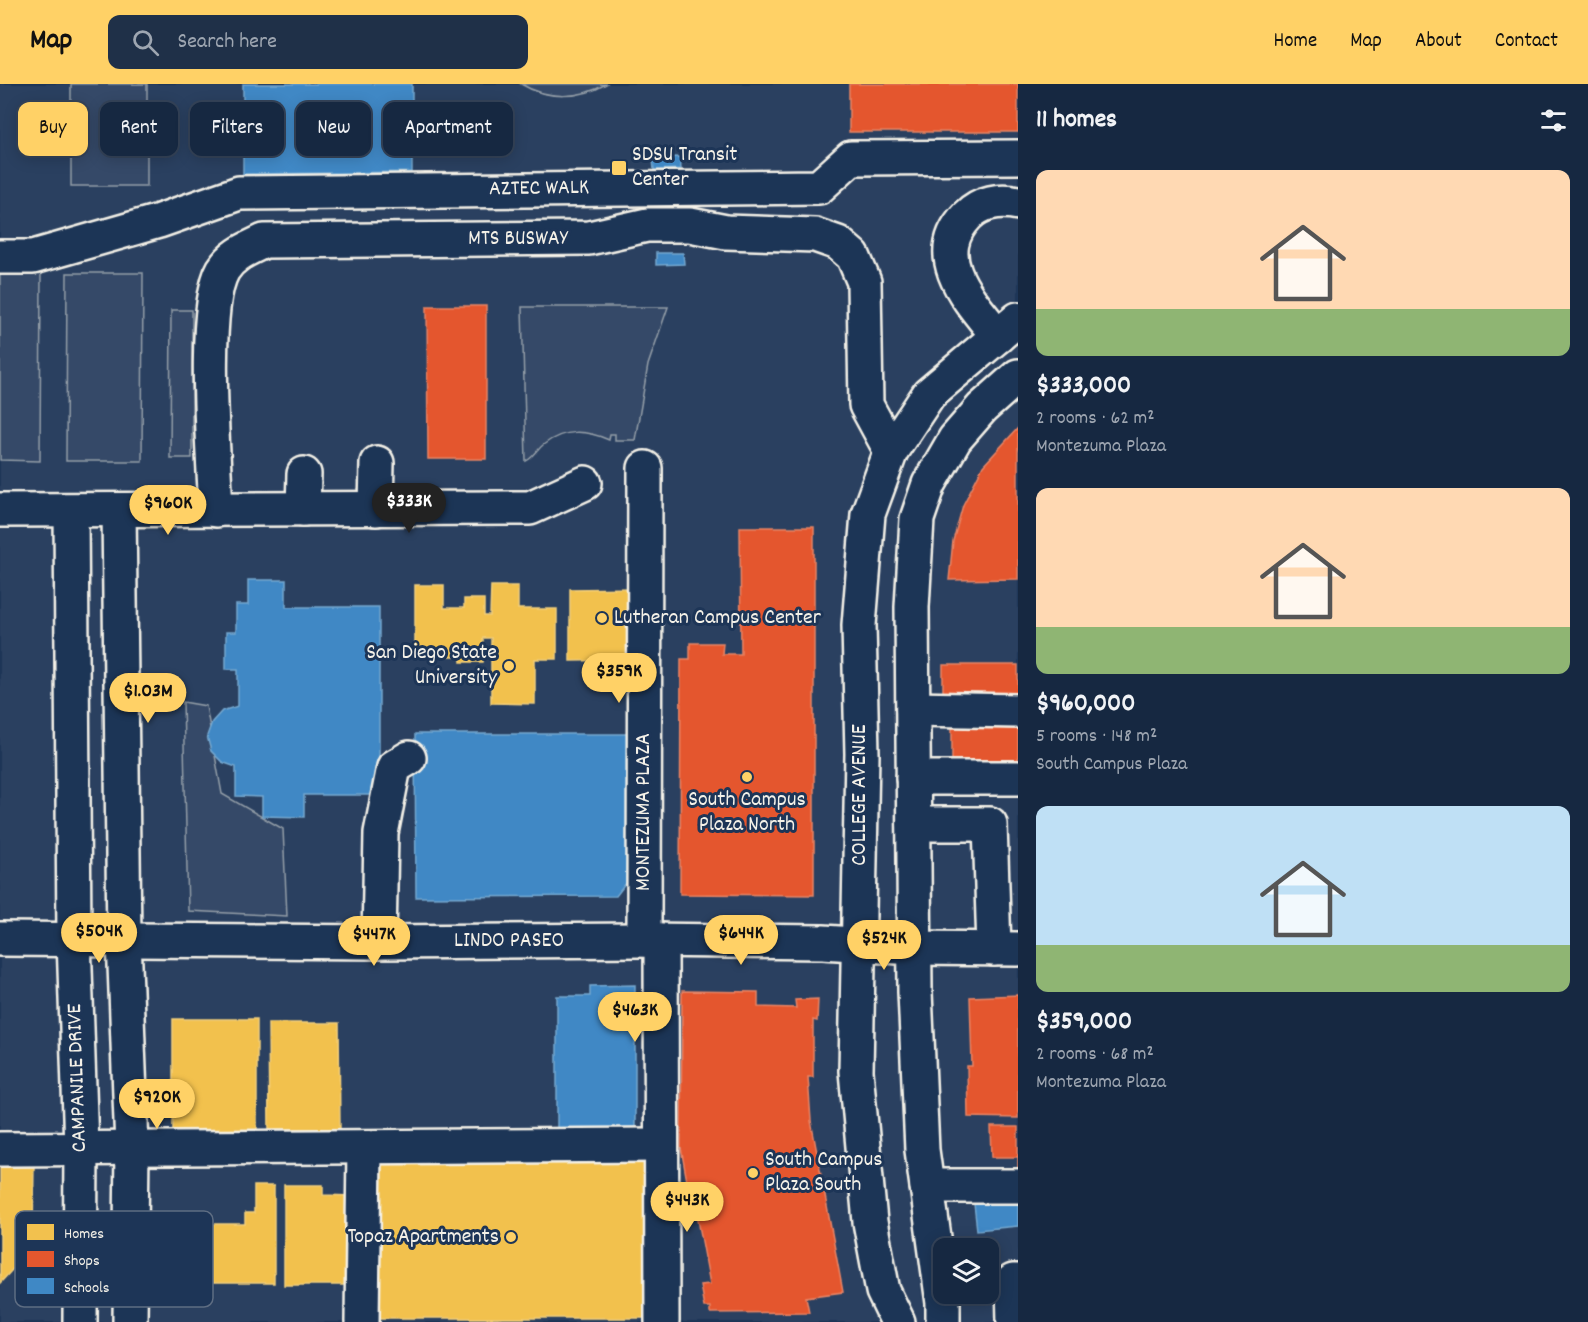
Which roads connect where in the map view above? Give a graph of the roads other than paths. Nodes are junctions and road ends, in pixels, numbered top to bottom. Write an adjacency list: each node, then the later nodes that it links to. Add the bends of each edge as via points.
1 (1018, 157): 3 (street, AZTEC WALK, via 851,158 819,187 239,193 159,221 33,256)
2 (1018, 203): 4 (street, via 1001,200 969,213 959,224 950,252 958,285)
3 (0, 257)
4 (1008, 328): 6 (street, COLLEGE AVENUE, via 929,394)
5 (1016, 382): 17 (street, via 982,408 955,439 929,484 917,519 912,607)
6 (891, 451): 15 (street, MTS BUSWAY, via 866,405 864,282 853,256 838,243 815,235 646,225 589,238 264,241 236,254 223,271 214,295 211,394); 28 (street, COLLEGE AVENUE, via 868,514 859,625 862,754)
7 (377, 462): 12 (street)
8 (645, 468): 26 (street, MONTEZUMA PLAZA)
9 (304, 474): 11 (street)
10 (585, 483): 12 (street, via 530,508)
11 (303, 509): 12 (street); 15 (street)
12 (376, 509)
13 (0, 510): 16 (street)
14 (119, 510): 15 (street); 16 (street); 25 (street)
15 (216, 510)
16 (71, 511): 24 (street, CAMPANILE DRIVE)
17 (913, 709): 18 (street); 20 (street)
18 (1018, 711)
19 (409, 758): 27 (street, via 394,768 381,833)
20 (913, 778): 21 (street); 22 (street)
21 (1018, 778)
22 (914, 824): 29 (street); 30 (street, via 990,824)
23 (0, 939): 24 (street, LINDO PASEO)
24 (74, 939): 25 (street, LINDO PASEO); 32 (street, CAMPANILE DRIVE)
25 (124, 939): 27 (street, LINDO PASEO); 33 (street)
26 (652, 940): 27 (street, LINDO PASEO); 28 (street, LINDO PASEO); 31 (street, MONTEZUMA PLAZA)
27 (379, 942)
28 (858, 944): 29 (street, LINDO PASEO); 47 (street, COLLEGE AVENUE, via 856,1071 870,1222 883,1291)
29 (914, 948): 30 (street, LINDO PASEO); 36 (street)
30 (1006, 949)
31 (661, 1145): 34 (street); 46 (street, MONTEZUMA PLAZA)
32 (81, 1147): 33 (street); 35 (street); 38 (street, CAMPANILE DRIVE)
33 (132, 1147): 34 (street); 39 (street)
34 (364, 1147): 45 (street)
35 (0, 1149)
36 (927, 1186): 37 (street); 48 (street)
37 (1018, 1186)
38 (81, 1211)
39 (131, 1211)
40 (1018, 1281): 49 (street, via 1013,1281)
41 (80, 1307): 43 (street, CAMPANILE DRIVE)
42 (130, 1307): 44 (street)
43 (80, 1322)
44 (130, 1322)
45 (362, 1322)
46 (662, 1322)
47 (898, 1322)
48 (943, 1322)
49 (1014, 1322)

